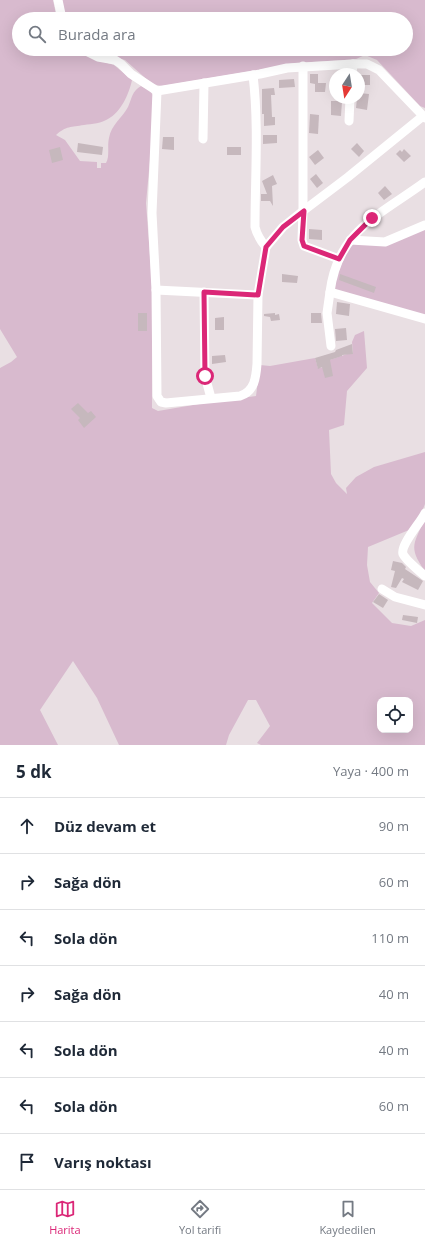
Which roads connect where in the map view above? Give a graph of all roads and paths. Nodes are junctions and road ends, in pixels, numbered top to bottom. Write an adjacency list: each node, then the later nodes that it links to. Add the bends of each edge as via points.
1 (58, 0): 2 (street)
2 (61, 12)
3 (96, 56): 9 (street, via 115,60)
4 (353, 64): 5 (street); 6 (street); 11 (street, via 367,64 379,70)
5 (303, 66): 7 (street); 15 (street)
6 (353, 68)
7 (253, 75): 8 (street); 18 (street, via 256,103 255,227)
8 (204, 83): 9 (street); 13 (street)
9 (157, 91): 20 (street, via 152,213)
10 (350, 104): 12 (street)
11 (424, 117): 15 (street)
12 (349, 121)
13 (203, 139)
14 (425, 182): 17 (street, via 372,218)
15 (304, 211): 18 (street, via 283,227); 19 (street, via 304,246)
16 (425, 225): 17 (street, via 386,242)
17 (350, 240): 19 (street)
18 (266, 247): 23 (street)
19 (339, 259): 22 (street)
20 (156, 290): 21 (street); 26 (street, via 157,398 166,403)
21 (204, 292): 23 (street); 26 (street, via 205,376)
22 (330, 292): 24 (street); 25 (street, via 326,313)
23 (258, 295): 26 (street, via 257,364 252,387 240,396)
24 (425, 319)
25 (331, 346)
26 (210, 398)
27 (425, 513): 28 (street, via 403,550 406,558)
28 (425, 576)
29 (382, 588): 30 (street, via 395,597)
30 (425, 605)

